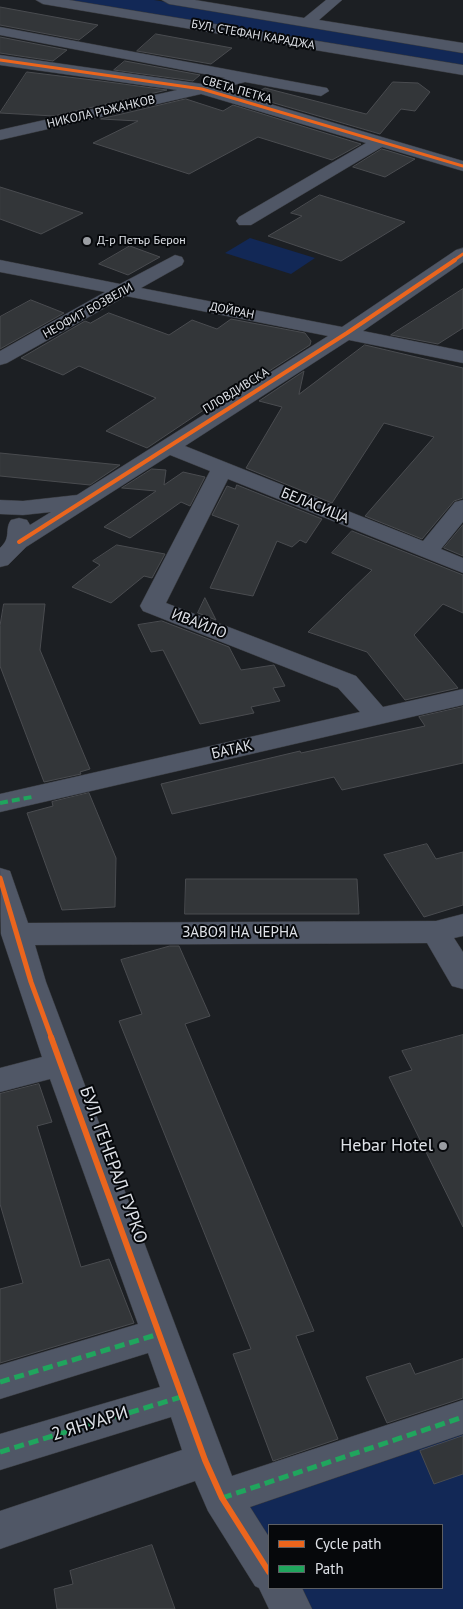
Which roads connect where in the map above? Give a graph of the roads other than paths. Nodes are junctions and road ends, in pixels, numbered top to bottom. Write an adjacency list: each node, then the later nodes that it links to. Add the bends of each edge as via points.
1 (43, 0): 8 (street, БУЛ. СТЕФАН КАРАДЖА)
2 (169, 0): 4 (street, БУЛ. СТЕФАН КАРАДЖА)
3 (335, 0): 4 (street)
4 (306, 23): 6 (street, БУЛ. СТЕФАН КАРАДЖА)
5 (0, 31): 9 (street)
6 (463, 48)
7 (0, 60): 10 (street, СВЕТА ПЕТКА)
8 (463, 70)
9 (245, 77): 10 (street, НИКОЛА РЪЖАНКОВ); 11 (street)
10 (202, 89): 13 (street, НИКОЛА РЪЖАНКОВ); 15 (street, СВЕТА ПЕТКА)
11 (321, 91)
12 (9, 117): 13 (street)
13 (63, 120): 14 (street, НИКОЛА РЪЖАНКОВ)
14 (0, 135)
15 (379, 142): 16 (street, СВЕТА ПЕТКА); 17 (street)
16 (463, 166)
17 (244, 221)
18 (463, 254): 22 (street, ПЛОВДИВСКА)
19 (175, 261): 21 (street, НЕОФИТ БОЗВЕЛИ)
20 (0, 266): 21 (street, ДОЙРАН)
21 (125, 290): 22 (street, ДОЙРАН); 24 (street, НЕОФИТ БОЗВЕЛИ)
22 (347, 333): 23 (street, ДОЙРАН); 25 (street, ПЛОВДИВСКА)
23 (463, 357)
24 (0, 360)
25 (167, 446): 26 (street, БЕЛАСИЦА); 27 (street, ПЛОВДИВСКА)
26 (222, 469): 31 (street, БЕЛАСИЦА); 35 (street, ИВАЙЛО, via 152,606 347,682)
27 (82, 501): 29 (street, ПЛОВДИВСКА); 30 (street, ПЛОВДИВСКА)
28 (463, 507): 31 (street)
29 (0, 508): 30 (street, via 18,522)
30 (19, 542): 32 (street, ПЛОВДИВСКА)
31 (427, 551): 33 (street, БЕЛАСИЦА)
32 (0, 560)
33 (463, 566)
34 (463, 697): 35 (street, БАТАК)
35 (377, 716): 36 (street, БАТАК)
36 (0, 802)
37 (0, 878): 39 (street, БУЛ. ГЕНЕРАЛ ГУРКО)
38 (450, 928): 39 (street, ЗАВОЯ НА ЧЕРНА); 40 (street)
39 (16, 934): 41 (street, БУЛ. ГЕНЕРАЛ ГУРКО)
40 (463, 978)
41 (62, 1064): 42 (street); 43 (street, БУЛ. ГЕНЕРАЛ ГУРКО)
42 (0, 1080)
43 (159, 1334): 44 (street); 45 (street, БУЛ. ГЕНЕРАЛ ГУРКО)
44 (0, 1382)
45 (181, 1397): 47 (street, 2 ЯНУАРИ); 48 (street, БУЛ. ГЕНЕРАЛ ГУРКО)
46 (463, 1417): 49 (street)
47 (0, 1452)
48 (204, 1460): 49 (street, БУЛ. ГЕНЕРАЛ ГУРКО); 50 (street)
49 (222, 1498): 51 (street, БУЛ. ГЕНЕРАЛ ГУРКО)
50 (0, 1530)
51 (268, 1570)
52 (280, 1589): 53 (street)
53 (292, 1609)

